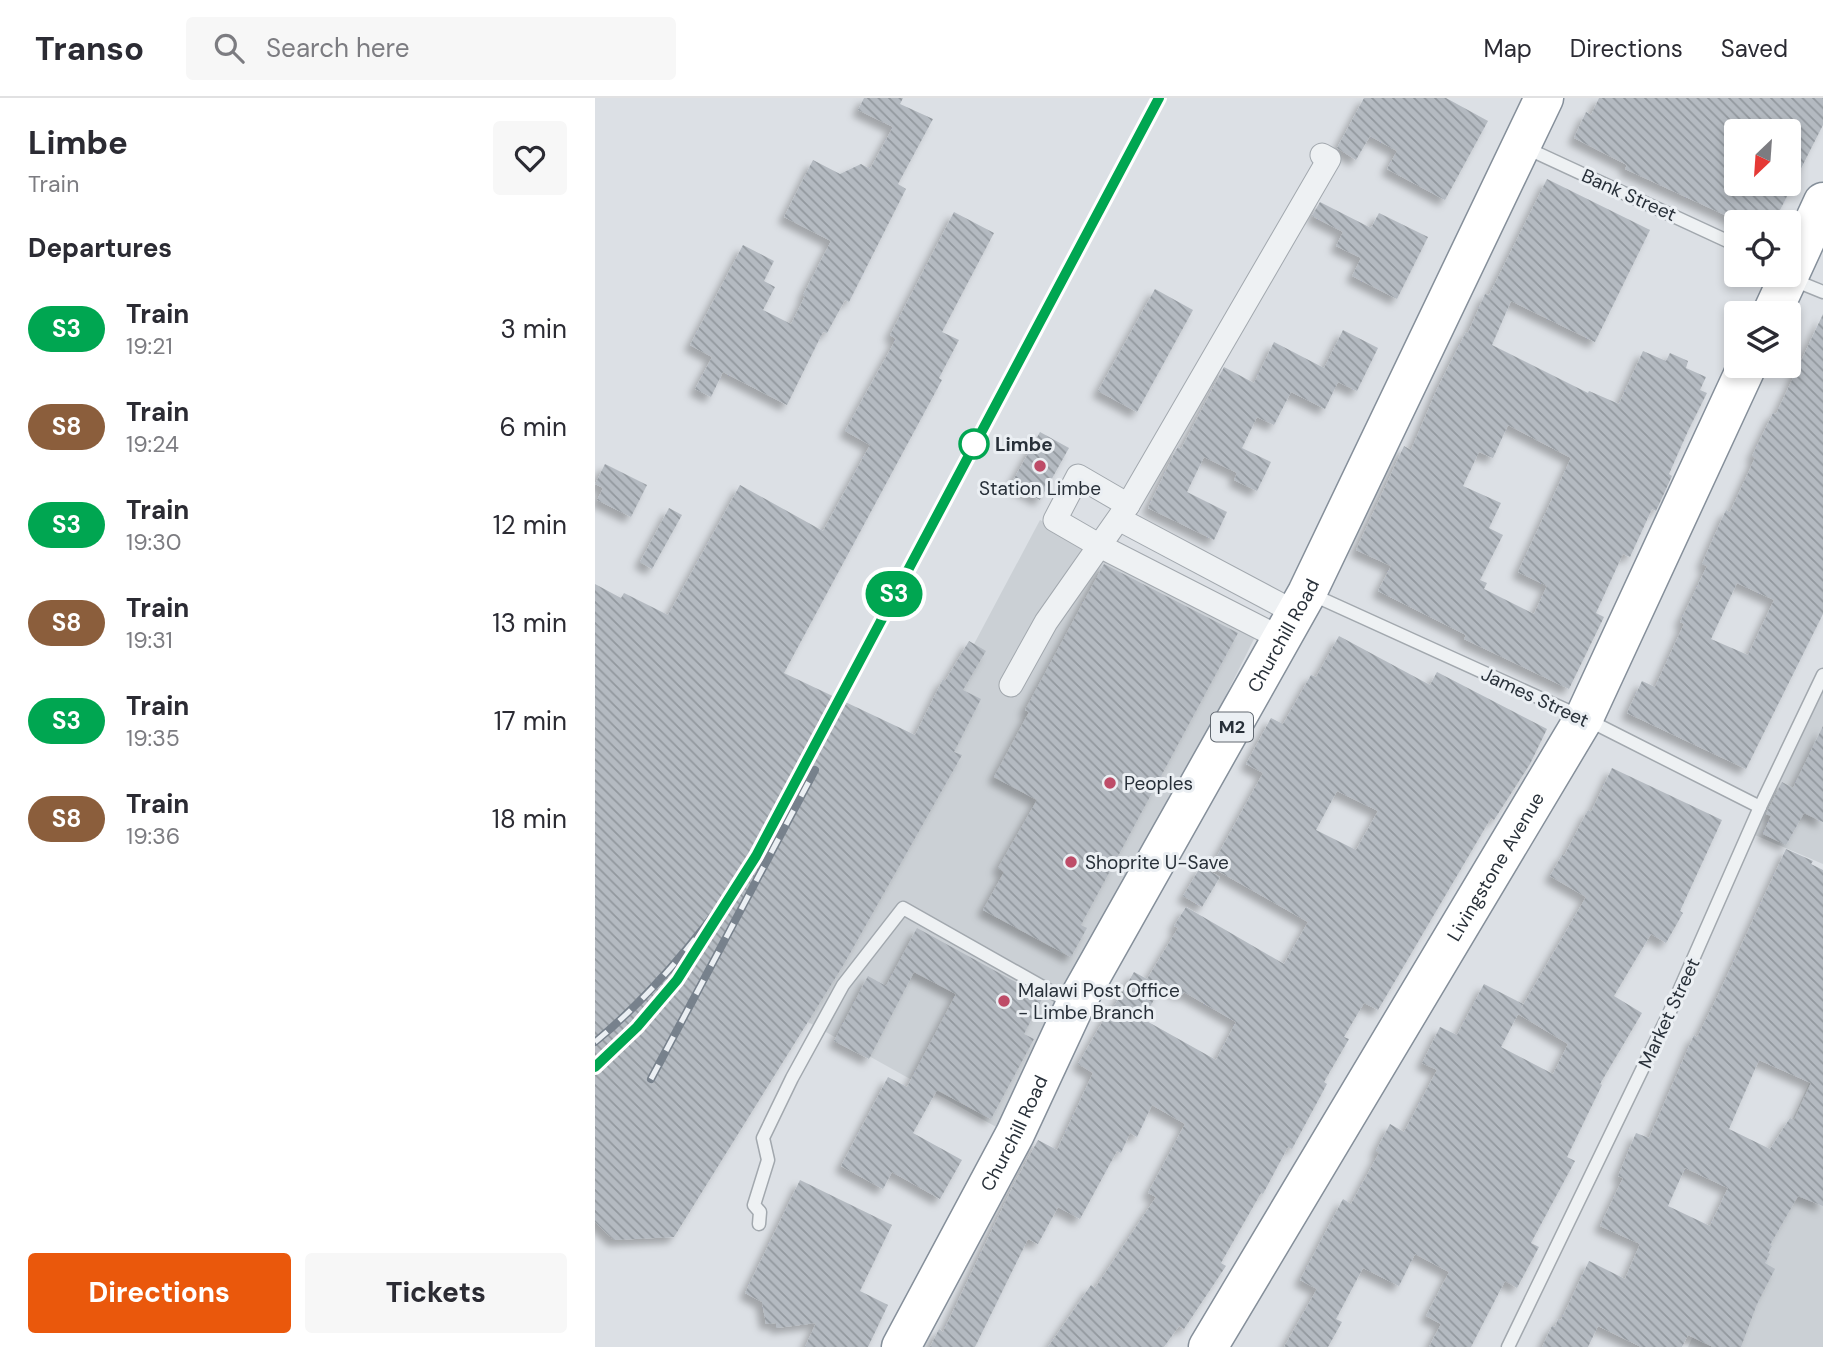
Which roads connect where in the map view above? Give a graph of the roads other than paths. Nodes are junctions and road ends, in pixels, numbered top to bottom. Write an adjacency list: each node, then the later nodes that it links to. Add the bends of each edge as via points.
1 (1544, 98): 2 (highway, Churchill Road / M2)
2 (1522, 146): 5 (lane, Bank Street); 14 (highway, Churchill Road / M2)
3 (1322, 155): 10 (street, via 1329,159)
4 (1823, 202): 6 (highway)
5 (1724, 239)
6 (1801, 248)
7 (1801, 280): 8 (lane)
8 (1823, 292)
9 (1741, 378): 17 (highway, Livingstone Avenue)
10 (1124, 512): 11 (street); 11 (street, via 1078,477 1055,520); 12 (street)
11 (1100, 546): 13 (street); 16 (street, via 1046,622)
12 (1199, 561): 13 (street); 14 (street)
13 (1184, 589): 14 (street)
14 (1295, 615): 17 (lane, James Street); 19 (highway, Churchill Road / M2)
15 (1823, 675): 18 (lane, Market Street)
16 (1011, 685)
17 (1584, 718): 18 (lane, James Street); 22 (highway, Livingstone Avenue)
18 (1760, 807): 23 (lane, Market Street, via 1668,1016)
19 (1075, 1005): 20 (lane, via 903,908 843,985 763,1138 768,1160 754,1205 760,1212); 21 (highway, Churchill Road / M2, via 1015,1134)
20 (759, 1224)
21 (901, 1347)
22 (1208, 1347)
23 (1508, 1347)

